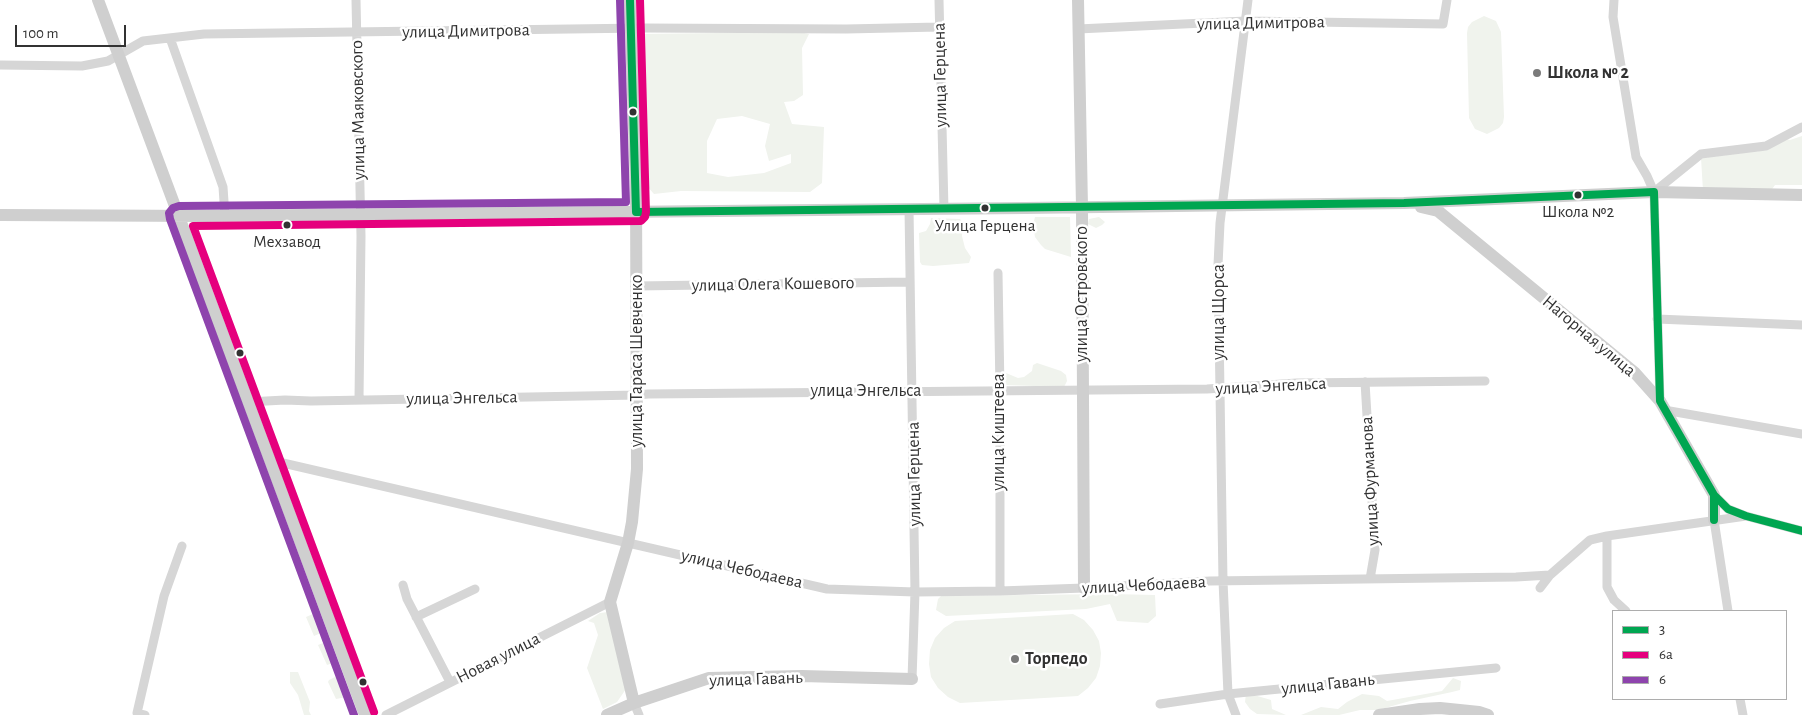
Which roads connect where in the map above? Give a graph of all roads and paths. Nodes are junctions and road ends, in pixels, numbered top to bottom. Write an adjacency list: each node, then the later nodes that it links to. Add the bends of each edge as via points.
1 (98, 0): 15 (street)
2 (356, 0): 13 (street, улица Маяковского)
3 (630, 0): 11 (street, улица Тараса Шевченко)
4 (939, 0): 10 (street, улица Герцена)
5 (1078, 0): 12 (street, улица Островского)
6 (1248, 0): 9 (street, улица Щорса)
7 (1447, 0): 9 (street, улица Димитрова, via 1443,24)
8 (1614, 0): 18 (street, via 1613,18 1636,157)
9 (1246, 21): 12 (street, улица Димитрова); 21 (street, улица Щорса)
10 (939, 27): 11 (street, улица Димитрова); 24 (street, улица Герцена)
11 (631, 28): 13 (street, улица Димитрова); 25 (street, улица Тараса Шевченко)
12 (1078, 29): 22 (street, улица Островского)
13 (356, 33): 14 (street, улица Димитрова, via 204,34); 26 (street, улица Маяковского)
14 (170, 38): 15 (street, улица Димитрова, via 143,41); 29 (street, via 223,187)
15 (119, 54): 16 (street, улица Димитрова, via 108,61 82,66); 28 (street)
16 (0, 65)
17 (1802, 127): 18 (street, via 1766,146 1701,154)
18 (1654, 192): 19 (street); 20 (street); 33 (street)
19 (1802, 195)
20 (1404, 204): 21 (street); 44 (street, Нагорная улица, via 1438,211 1635,373)
21 (1222, 206): 22 (street); 38 (street, улица Щорса, via 1218,265)
22 (1082, 207): 24 (street); 37 (street, улица Островского)
23 (909, 209): 24 (street); 25 (street); 31 (street, улица Герцена)
24 (944, 209)
25 (636, 212): 26 (street); 32 (street, улица Тараса Шевченко)
26 (360, 214): 29 (street); 42 (street, улица Маяковского)
27 (0, 215): 28 (street)
28 (179, 216): 29 (street); 43 (street)
29 (225, 216)
30 (998, 273): 40 (street, улица Киштеева)
31 (909, 282): 32 (street, улица Олега Кошевого); 39 (street, улица Герцена)
32 (637, 286): 41 (street, улица Тараса Шевченко)
33 (1657, 319): 34 (street); 44 (street)
34 (1802, 325)
35 (1485, 381): 36 (street, улица Энгельса)
36 (1366, 382): 38 (street, улица Энгельса); 55 (street, улица Фурманова, via 1375,550)
37 (1082, 389): 38 (street, улица Энгельса); 40 (street, улица Энгельса); 58 (street, улица Островского)
38 (1219, 389): 56 (street, улица Щорса)
39 (913, 391): 40 (street, улица Энгельса); 41 (street, улица Энгельса); 62 (street, улица Герцена)
40 (1000, 392): 61 (street, улица Киштеева)
41 (638, 395): 42 (street, улица Энгельса); 52 (street, улица Тараса Шевченко, via 637,470)
42 (359, 399): 43 (street, улица Энгельса)
43 (248, 402): 46 (street)
44 (1662, 405): 45 (street); 47 (street, Нагорная улица)
45 (1802, 434)
46 (270, 460): 52 (street, улица Чебодаева); 75 (street)
47 (1714, 495): 48 (street, via 1728,509); 49 (street)
48 (1746, 516): 49 (street); 50 (street)
49 (1714, 520): 51 (street); 65 (street)
50 (1802, 531)
51 (1607, 536): 54 (street, via 1590,540); 64 (street, via 1607,587)
52 (628, 543): 62 (street, улица Чебодаева, via 827,589); 63 (street, улица Тараса Шевченко)
53 (182, 546): 74 (street, via 164,596 137,713)
54 (1550, 576): 55 (street, улица Чебодаева); 59 (street)
55 (1370, 579): 56 (street, улица Чебодаева)
56 (1223, 582): 58 (street, улица Чебодаева); 70 (street, улица Щорса)
57 (403, 585): 66 (street)
58 (1084, 588): 61 (street, улица Чебодаева)
59 (1540, 588)
60 (475, 589): 66 (street)
61 (1000, 591): 62 (street, улица Чебодаева)
62 (916, 592): 68 (street, улица Герцена)
63 (610, 602): 69 (street, Новая улица); 73 (street)
64 (1625, 610)
65 (1728, 610)
66 (416, 617): 69 (street)
67 (1496, 668): 70 (street, улица Гавань)
68 (912, 679): 73 (street, улица Гавань, via 709,678)
69 (450, 682): 76 (street, Новая улица)
70 (1228, 694): 72 (street, улица Гавань); 78 (street, улица Щорса)
71 (1740, 700): 81 (street)
72 (1160, 704)
73 (637, 709): 77 (street, улица Гавань)
74 (145, 715)
75 (365, 715)
76 (386, 715)
77 (607, 715)
78 (1236, 715)
79 (1379, 715): 80 (street, via 1420,708)
80 (1488, 715)
81 (1743, 715)

